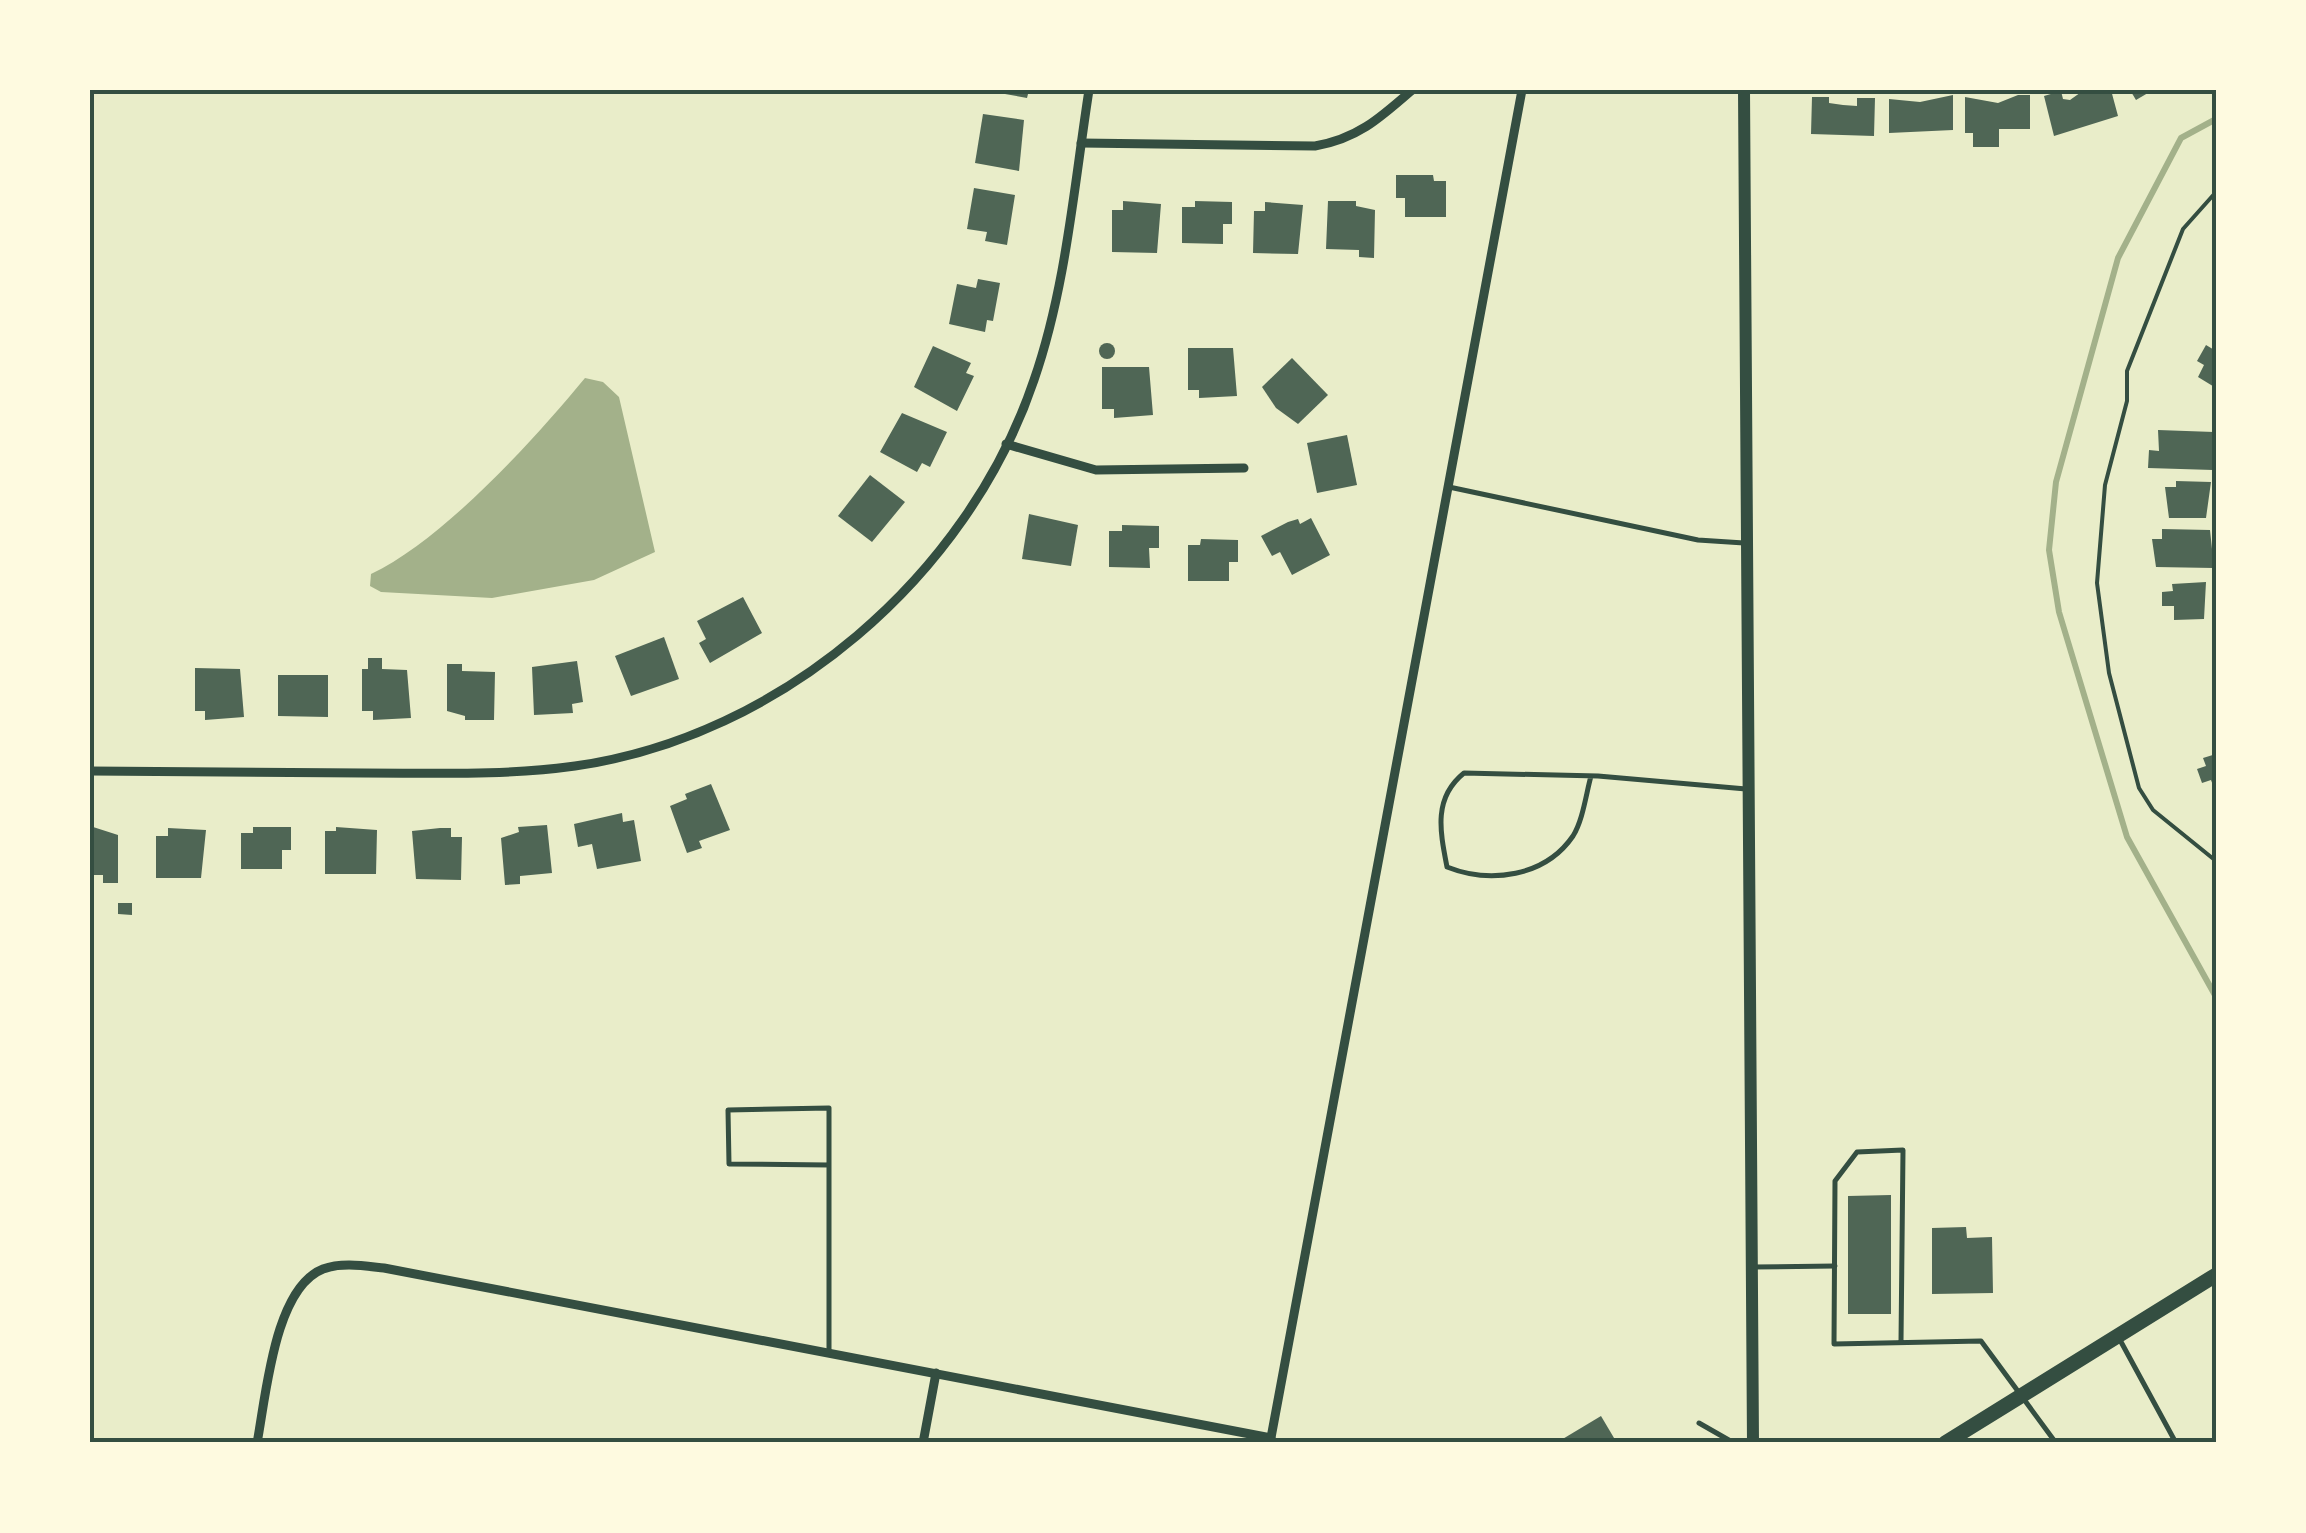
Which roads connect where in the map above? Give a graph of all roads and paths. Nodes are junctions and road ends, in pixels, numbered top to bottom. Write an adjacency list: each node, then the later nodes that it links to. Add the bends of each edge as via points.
1 (1089, 90): 5 (street)
2 (1412, 90): 5 (street, via 1372,126 1346,141 1315,146)
3 (1522, 90): 9 (street)
4 (1744, 90): 10 (main road)
5 (1081, 143): 7 (street, via 1053,317)
6 (2216, 192): 14 (path, via 2183,229 2126,371 2127,402 2106,486 2096,583 2109,672 2139,788 2153,810)
7 (1006, 444): 8 (street, via 1096,470); 11 (street, via 964,517 887,610 785,686 682,738 576,766 490,774)
8 (1244, 468)
9 (1449, 488): 10 (lane, via 1698,540); 25 (street)
10 (1748, 543): 13 (main road)
11 (90, 771)
12 (1591, 776): 12 (lane, via 1464,772 1447,786 1438,822 1447,867 1474,878 1549,861 1575,834); 13 (lane)
13 (1749, 789): 17 (main road)
14 (2216, 860)
15 (829, 1165): 15 (lane, via 829,1108 728,1110 729,1164); 21 (lane)
16 (1835, 1266): 17 (lane); 20 (lane, via 1834,1344); 20 (lane, via 1836,1180 1857,1152 1903,1150)
17 (1752, 1267): 29 (main road)
18 (2216, 1274): 19 (main road)
19 (2117, 1336): 23 (main road); 32 (lane)
20 (1901, 1342): 23 (lane, via 1981,1341)
21 (829, 1354): 22 (street); 26 (street, via 384,1268 323,1268 296,1288 288,1306)
22 (936, 1374): 25 (street); 27 (street)
23 (2022, 1395): 30 (main road); 31 (lane)
24 (1698, 1423): 28 (lane)
25 (1270, 1440)
26 (257, 1443)
27 (923, 1443)
28 (1734, 1443)
29 (1753, 1443)
30 (1945, 1443)
31 (2056, 1443)
32 (2176, 1443)

